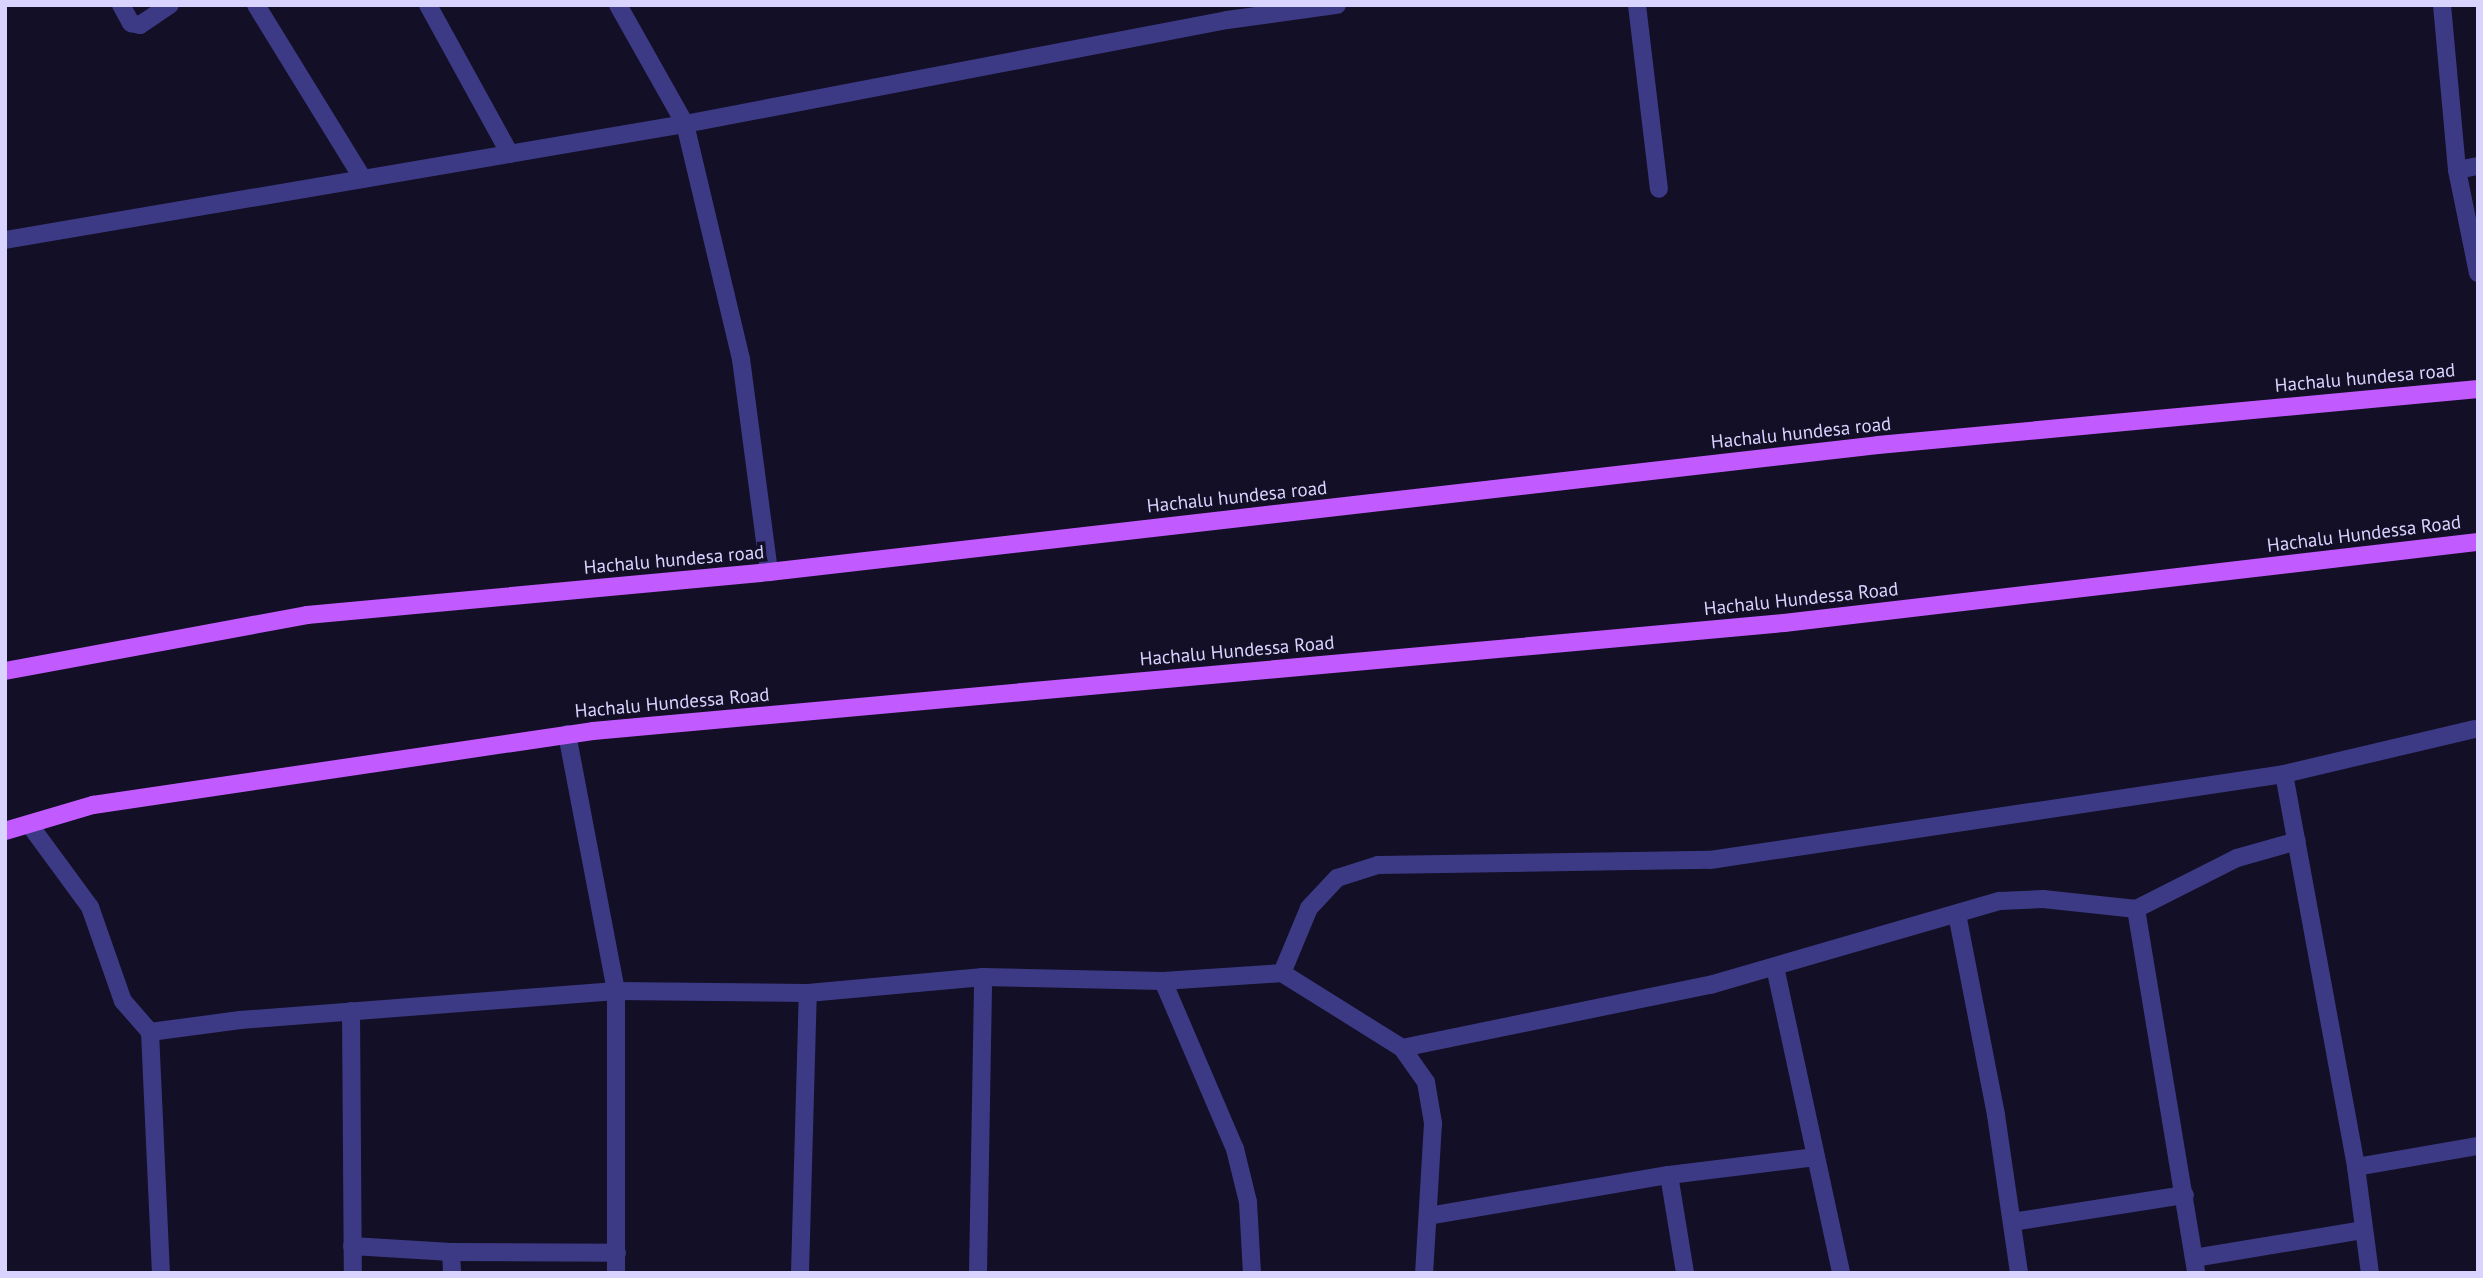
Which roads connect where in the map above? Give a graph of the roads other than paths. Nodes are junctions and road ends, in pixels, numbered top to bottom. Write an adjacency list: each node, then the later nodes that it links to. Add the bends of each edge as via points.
1 (121, 5): 2 (street, via 131,23 140,25)
2 (170, 5)
3 (256, 5): 14 (street)
4 (428, 5): 11 (street)
5 (618, 5): 10 (street)
6 (1336, 5): 9 (street)
7 (1637, 5): 15 (street)
8 (2442, 5): 13 (street)
9 (1226, 13): 10 (street)
10 (685, 124): 11 (street); 20 (street, via 741,359)
11 (510, 154): 14 (street)
12 (2478, 166): 13 (street)
13 (2457, 170): 17 (street)
14 (363, 179): 16 (street)
15 (1659, 190)
16 (5, 240)
17 (2478, 273)
18 (2478, 389): 20 (main road, Hachalu hundesa road, via 1878,445)
19 (2478, 542): 23 (main road, Hachalu Hundessa Road, via 1770,624)
20 (769, 572): 21 (main road, Hachalu hundesa road, via 307,615)
21 (5, 671)
22 (2475, 729): 24 (street)
23 (567, 734): 25 (main road, Hachalu Hundessa Road, via 93,805); 34 (street)
24 (2284, 774): 27 (street); 31 (street, via 1710,860 1378,865 1337,878 1309,908)
25 (29, 824): 26 (main road, Hachalu Hundessa Road); 37 (street, via 90,907 123,1001)
26 (5, 831)
27 (2297, 841): 28 (street, via 2237,858); 41 (street)
28 (2136, 909): 29 (street, via 2043,899 2000,901); 43 (street)
29 (1957, 914): 30 (street); 45 (street, via 1997,1115)
30 (1775, 967): 38 (street, via 1710,985); 40 (street)
31 (1282, 973): 33 (street); 38 (street)
32 (984, 977): 33 (street); 35 (street); 56 (street)
33 (1163, 981): 57 (street, via 1235,1149 1248,1202)
34 (616, 991): 35 (street); 36 (street); 49 (street)
35 (808, 993): 55 (street)
36 (351, 1011): 37 (street); 47 (street)
37 (150, 1032): 51 (street)
38 (1402, 1048): 44 (street, via 1426,1082 1433,1123)
39 (2478, 1146): 41 (street)
40 (1816, 1157): 42 (street); 60 (street)
41 (2356, 1167): 46 (street)
42 (1669, 1175): 44 (street); 59 (street)
43 (2185, 1195): 45 (street); 50 (street)
44 (1427, 1216): 58 (street)
45 (2012, 1222): 61 (street)
46 (2364, 1230): 50 (street); 62 (street)
47 (352, 1245): 48 (street); 52 (street)
48 (451, 1252): 49 (street); 53 (street)
49 (617, 1253): 54 (street)
50 (2195, 1265)
51 (160, 1273)
52 (352, 1273)
53 (452, 1273)
54 (616, 1273)
55 (800, 1273)
56 (978, 1273)
57 (1252, 1273)
58 (1424, 1273)
59 (1685, 1273)
60 (1841, 1273)
61 (2019, 1273)
62 (2370, 1273)

